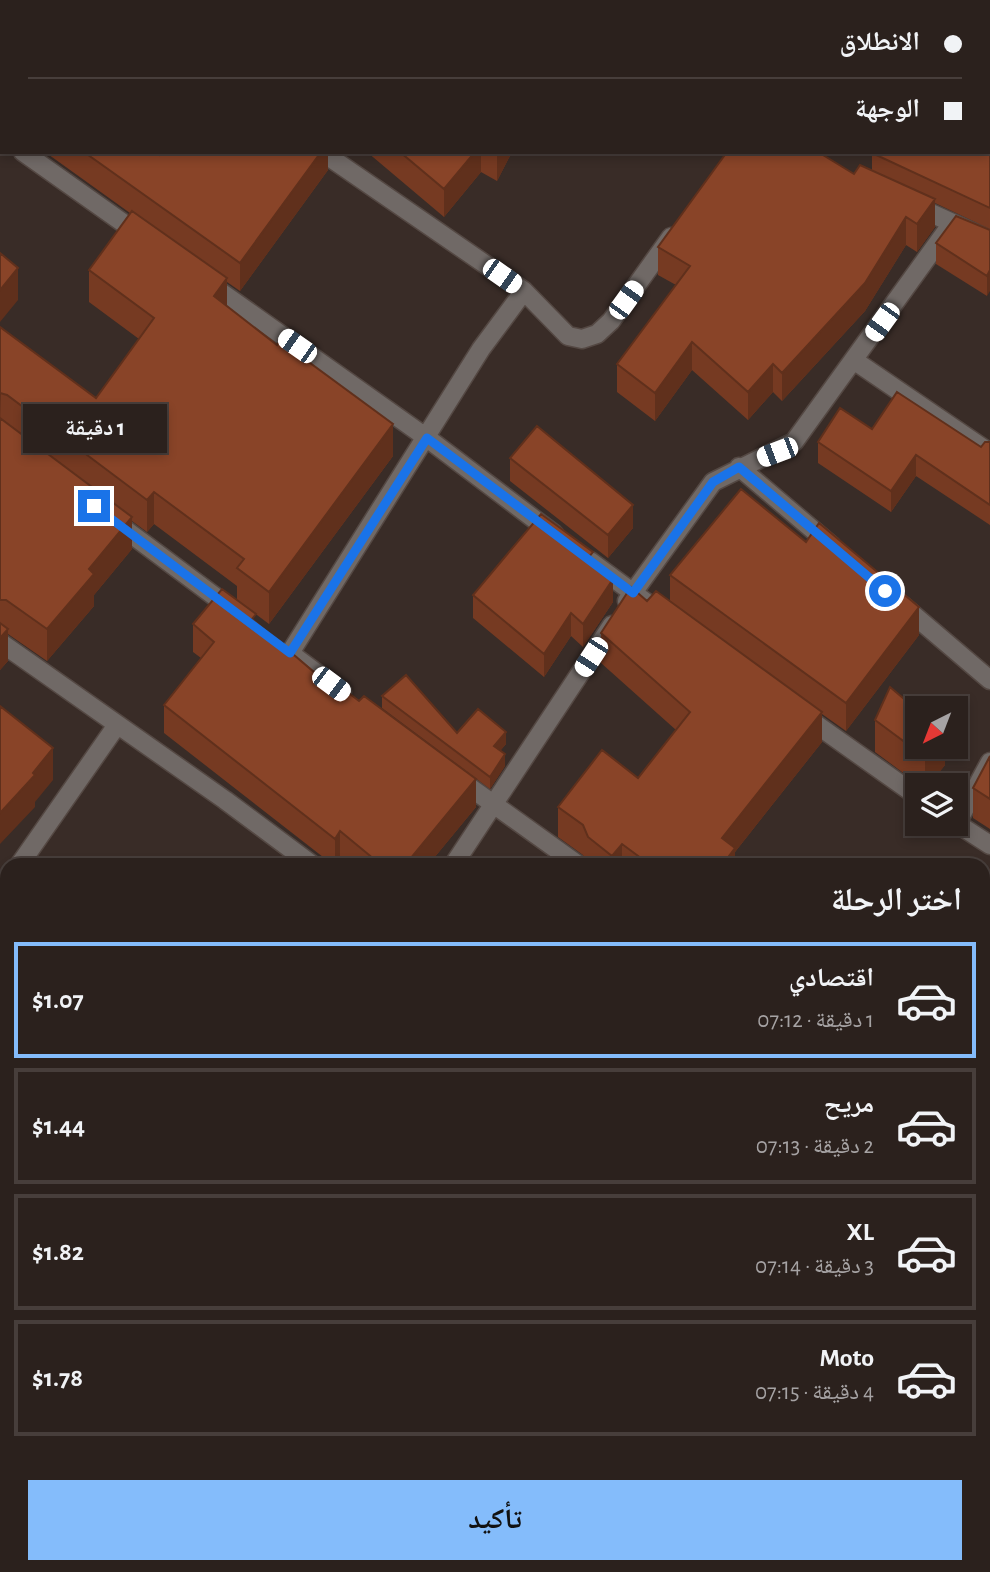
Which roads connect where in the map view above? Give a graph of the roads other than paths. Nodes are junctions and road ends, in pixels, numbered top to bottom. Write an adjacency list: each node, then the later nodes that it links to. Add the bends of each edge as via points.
1 (26, 154): 7 (street)
2 (325, 154): 9 (street)
3 (893, 196): 5 (street)
4 (684, 220): 9 (street, via 597,334 582,339 568,336)
5 (952, 223): 6 (street); 10 (street)
6 (990, 240)
7 (160, 249)
8 (193, 272): 11 (street)
9 (524, 291): 11 (street, via 481,349)
10 (855, 361): 12 (street); 13 (street, via 794,442)
11 (427, 438): 17 (street); 22 (street, via 285,649)
12 (990, 453)
13 (739, 467): 15 (street); 17 (street, via 713,482)
14 (105, 514): 19 (street)
15 (844, 556)
16 (885, 591): 21 (street)
17 (633, 593): 18 (street); 29 (street)
18 (667, 617)
19 (247, 621)
20 (0, 642): 24 (street)
21 (990, 680)
22 (354, 702)
23 (792, 707): 27 (street)
24 (117, 725): 32 (street); 33 (street)
25 (990, 762): 28 (street)
26 (440, 766): 29 (street)
27 (905, 787)
28 (968, 801)
29 (493, 806): 34 (street); 35 (street)
30 (968, 831): 31 (street)
31 (990, 845)
32 (24, 858)
33 (303, 858)
34 (458, 858)
35 (569, 858)

